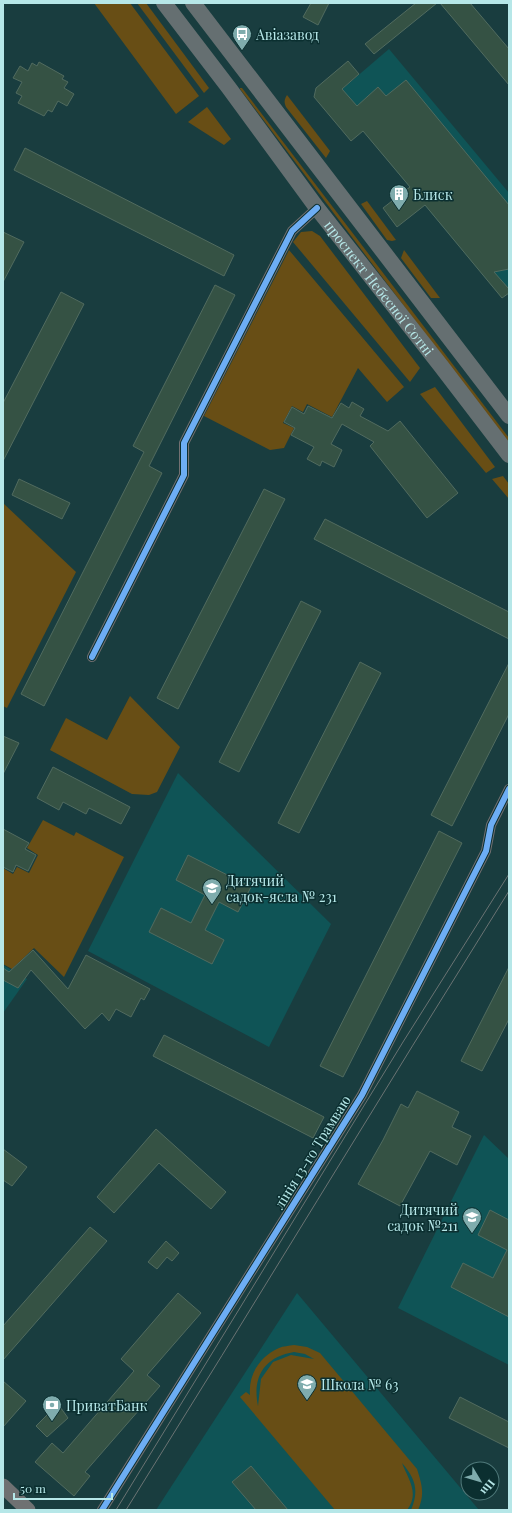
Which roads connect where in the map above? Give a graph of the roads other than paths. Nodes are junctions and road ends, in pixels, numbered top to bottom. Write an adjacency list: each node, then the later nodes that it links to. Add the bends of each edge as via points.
1 (164, 3): 3 (main road, проспект Небесної Сотні)
2 (197, 8): 3 (main road); 5 (main road, проспект Небесної Сотні)
3 (183, 28): 4 (main road, проспект Небесної Сотні)
4 (317, 208): 6 (main road, проспект Небесної Сотні); 7 (street, via 292,231 184,443 184,475)
5 (509, 416)
6 (509, 455)
7 (92, 657)
8 (509, 789): 11 (street, лінія 13-го Трамваю, via 491,825 486,851 362,1095)
9 (3, 1486): 10 (main road)
10 (28, 1510)
11 (102, 1510)

